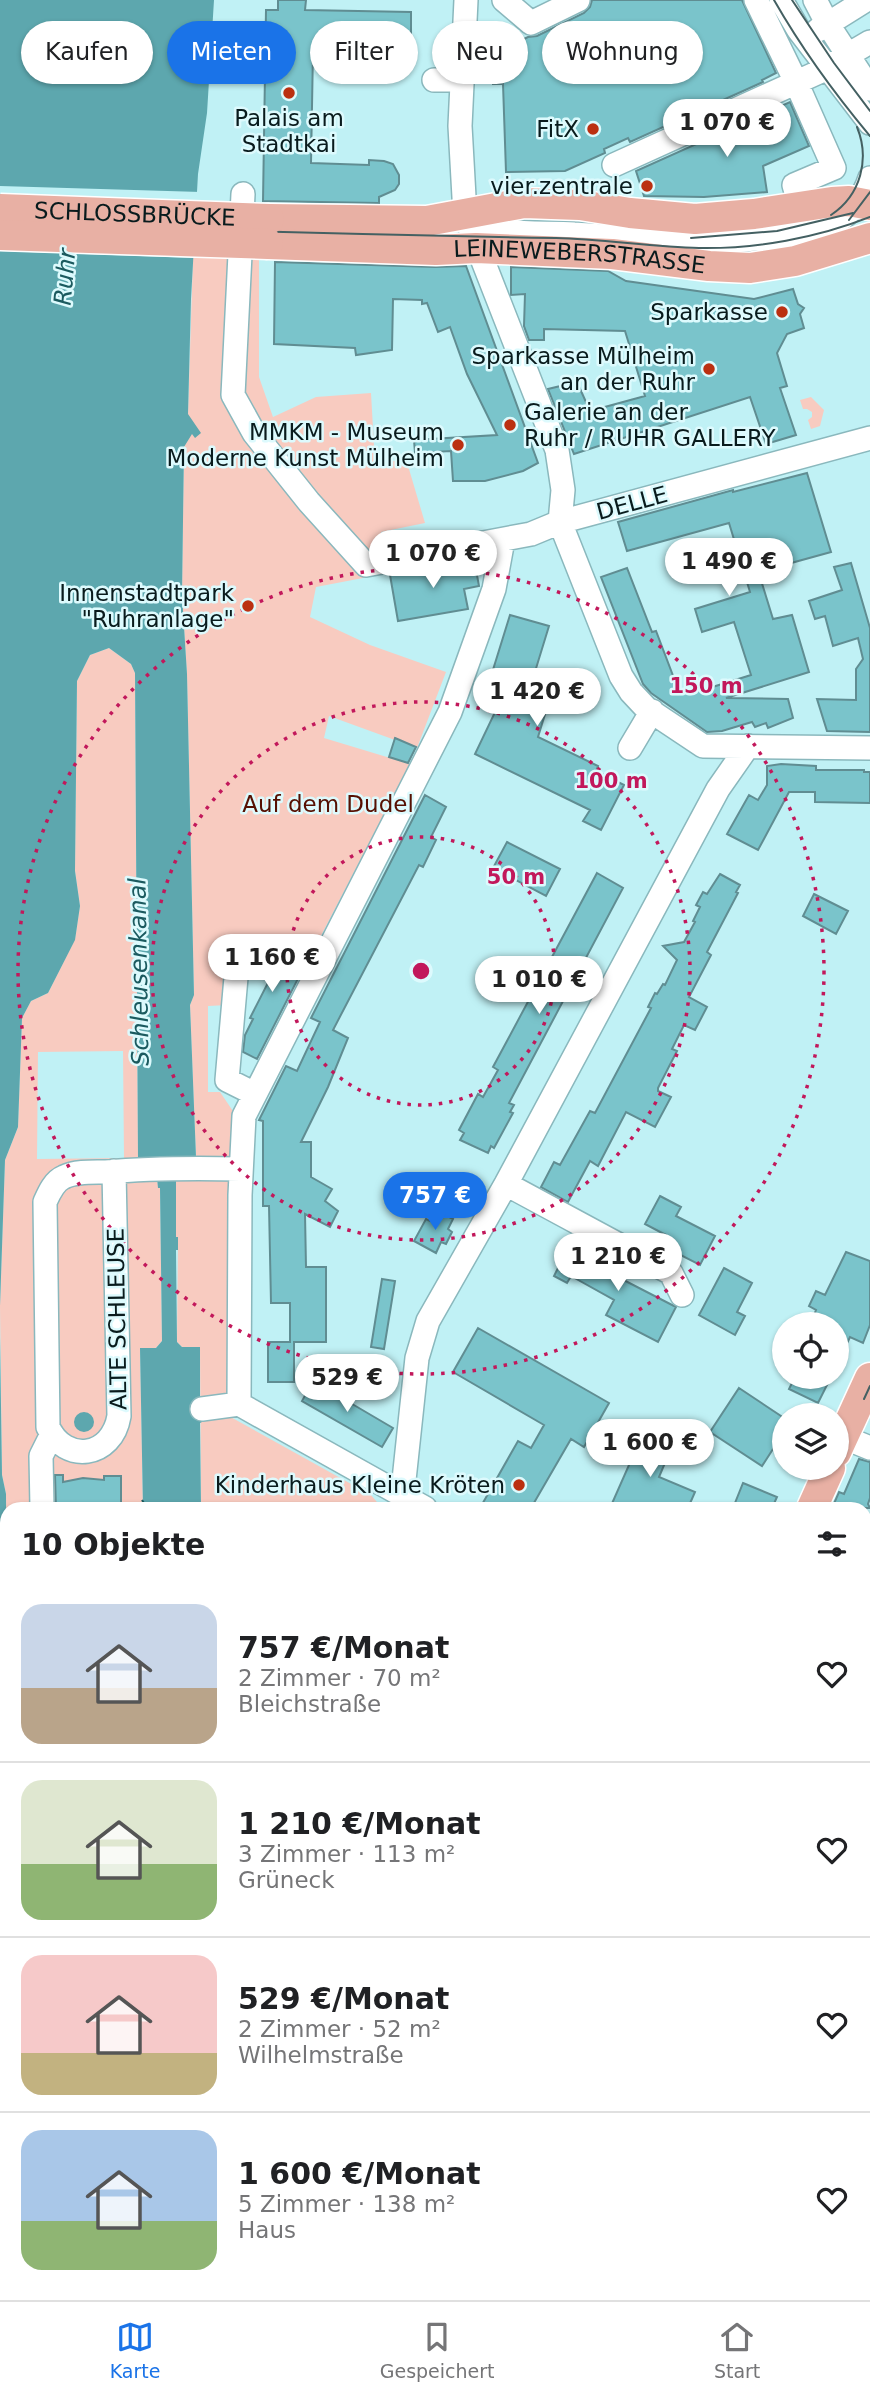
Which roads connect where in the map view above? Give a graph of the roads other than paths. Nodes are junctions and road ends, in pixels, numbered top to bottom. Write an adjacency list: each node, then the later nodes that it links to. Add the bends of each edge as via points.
1 (466, 0): 8 (street)
2 (504, 0): 3 (street, via 531,23)
3 (578, 0)
4 (755, 0): 13 (street)
5 (781, 0): 12 (street)
6 (815, 0): 9 (street)
7 (866, 0): 9 (street)
8 (464, 21)
9 (822, 27): 11 (street)
10 (870, 41): 11 (street)
11 (848, 56): 12 (street); 15 (street)
12 (827, 67): 13 (street); 16 (street)
13 (796, 82): 17 (street); 20 (street, via 834,167 794,185)
14 (460, 84): 22 (street)
15 (870, 89)
16 (870, 123)
17 (614, 164)
18 (243, 194): 30 (street, DELLE, via 233,395 262,443 366,565)
19 (857, 197): 20 (main road, LEINEWEBERSTRASSE); 23 (street, via 831,225 728,242)
20 (800, 206): 22 (main road, LEINEWEBERSTRASSE, via 695,219 524,203)
21 (0, 209): 25 (main road, SCHLOSSBRÜCKE, bridge)
22 (465, 215): 23 (street); 25 (main road, LEINEWEBERSTRASSE); 27 (street)
23 (508, 231): 27 (street)
24 (0, 235): 25 (main road, SCHLOSSBRÜCKE, bridge)
25 (274, 236): 27 (main road, LEINEWEBERSTRASSE, via 436,250)
26 (869, 238): 27 (main road, LEINEWEBERSTRASSE, via 794,261 750,268 612,254)
27 (476, 248): 29 (street, via 557,450)
28 (870, 438): 29 (street, DELLE)
29 (560, 522): 30 (street, DELLE); 31 (street, via 621,676)
30 (503, 540): 38 (street, via 494,589 450,712)
31 (649, 709): 32 (street); 34 (street)
32 (704, 746): 33 (street); 36 (street)
33 (748, 746): 35 (street); 36 (street)
34 (630, 748)
35 (870, 748)
36 (718, 789): 41 (street)
37 (237, 967): 38 (street, via 227,1080)
38 (255, 1094): 39 (street, via 244,1116)
39 (241, 1169): 40 (street); 44 (street)
40 (114, 1171): 46 (street, via 63,1177 46,1202 48,1427); 46 (street, ALTE SCHLEUSE, via 120,1366 117,1429 112,1439 90,1451 74,1451)
41 (506, 1184): 42 (street, via 671,1273); 50 (street, via 428,1321 418,1358)
42 (682, 1295)
43 (870, 1378): 47 (main road)
44 (239, 1404): 45 (street); 50 (street)
45 (202, 1409)
46 (52, 1434): 49 (street, via 41,1456)
47 (850, 1446)
48 (825, 1480): 51 (main road)
49 (42, 1502)
50 (401, 1502)
51 (815, 1502)

